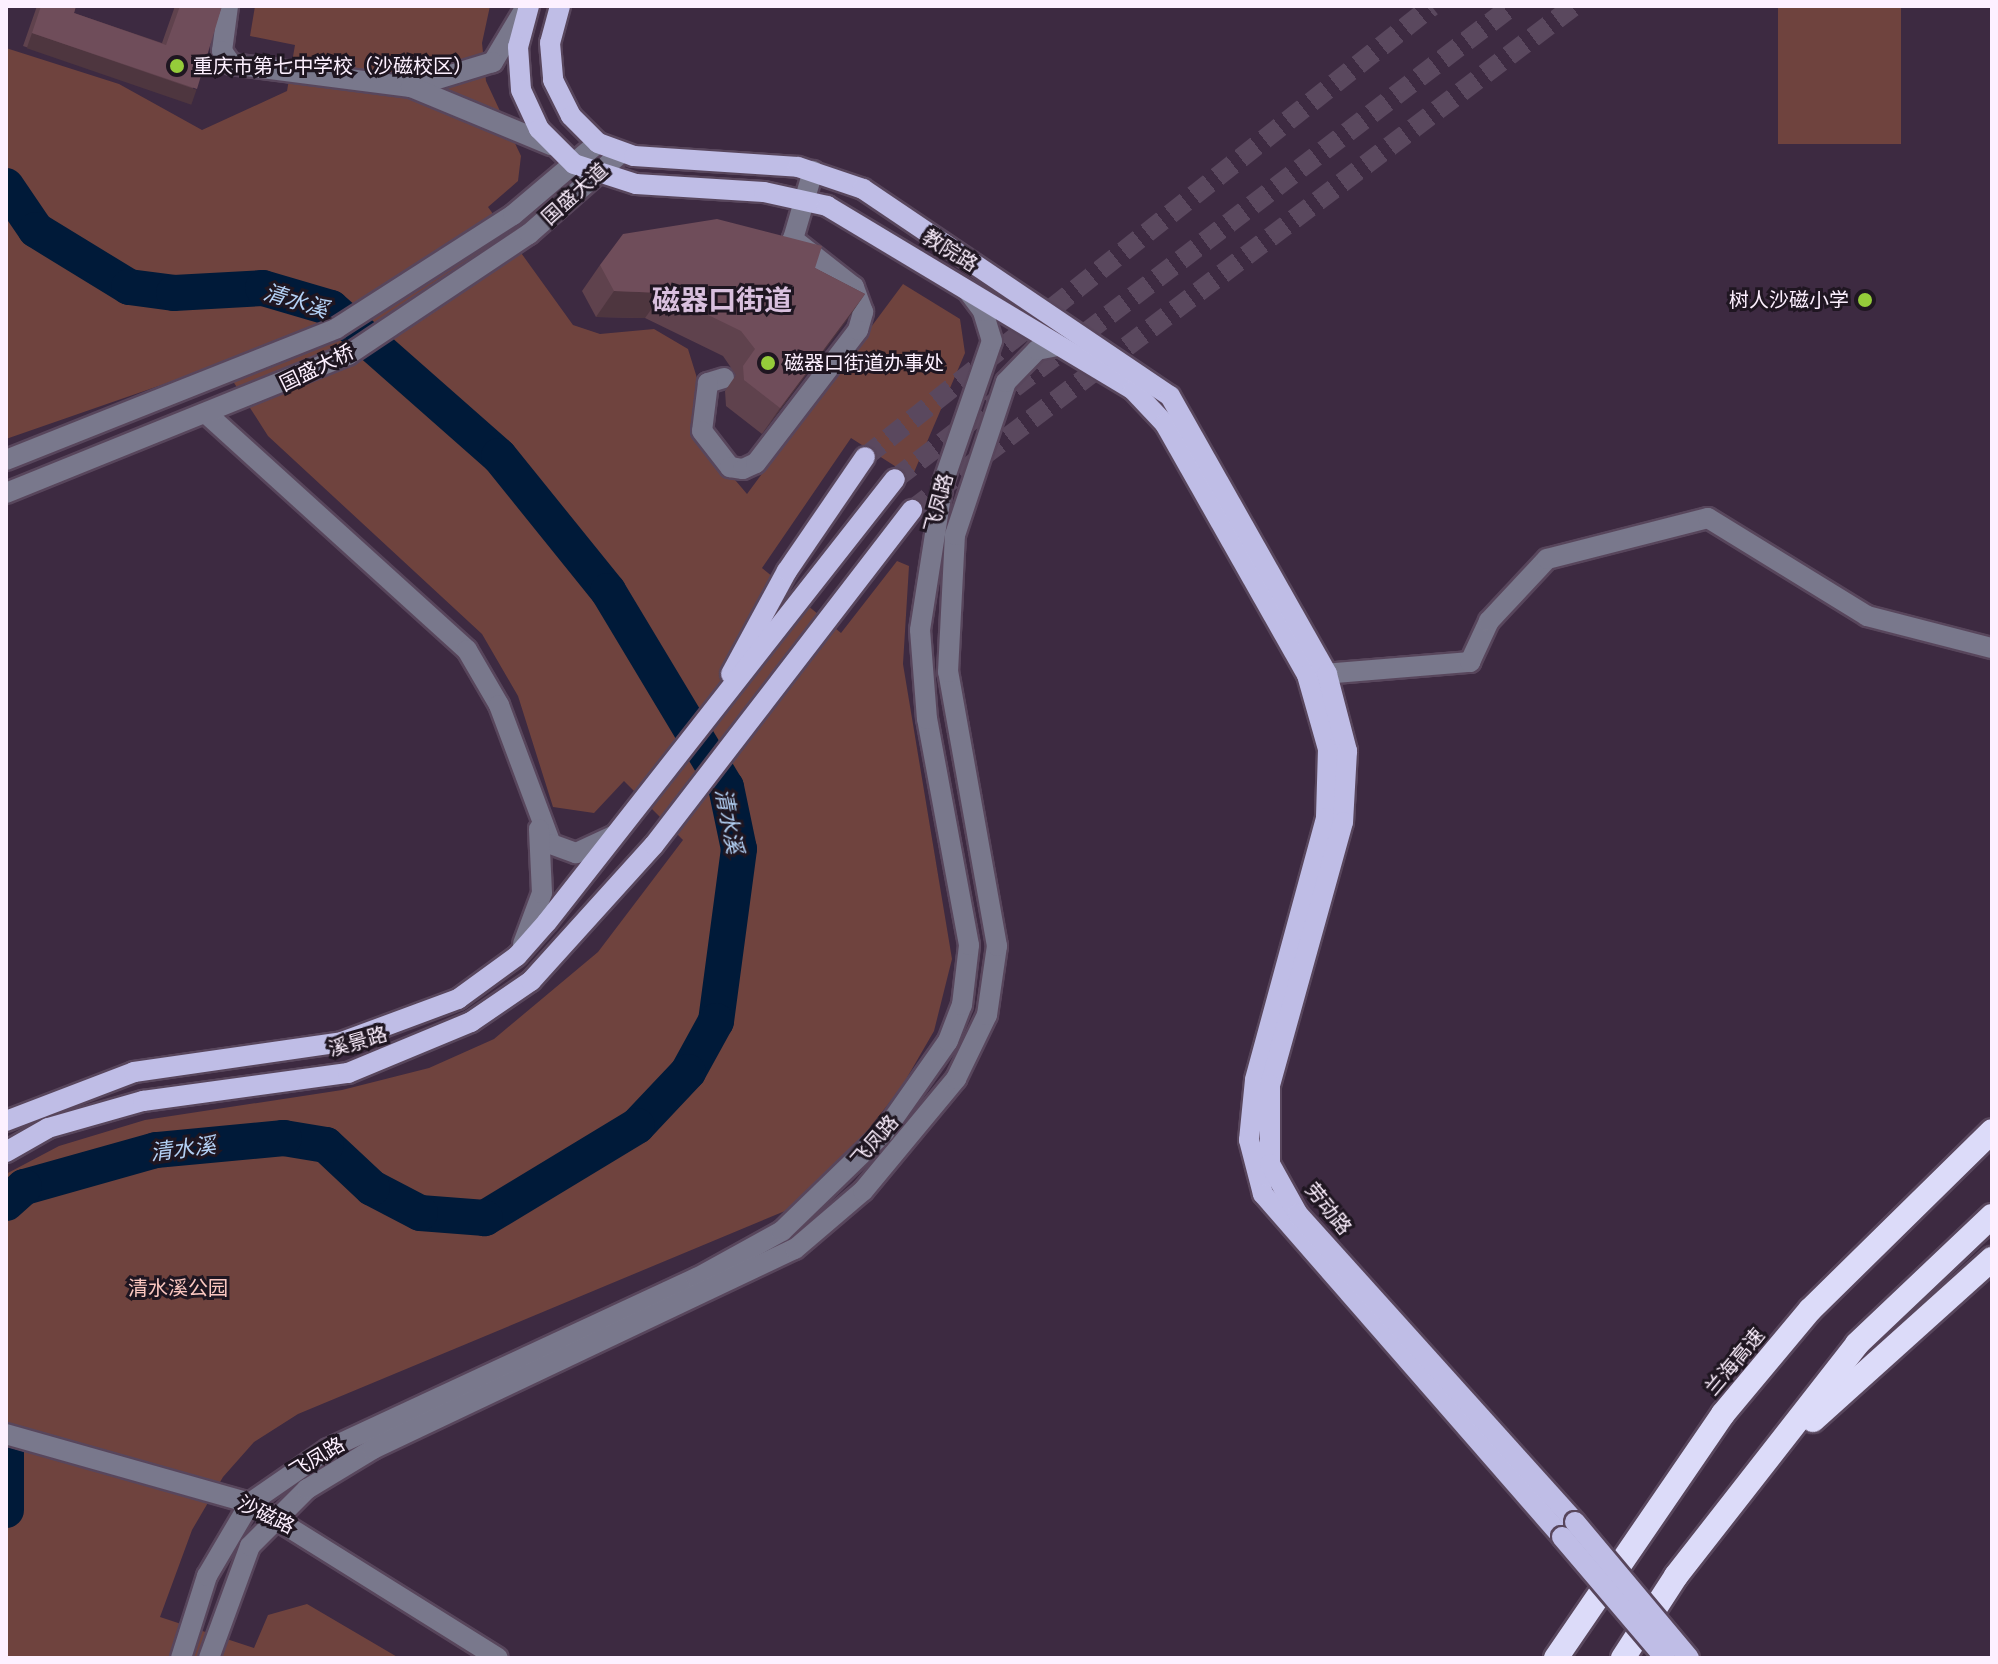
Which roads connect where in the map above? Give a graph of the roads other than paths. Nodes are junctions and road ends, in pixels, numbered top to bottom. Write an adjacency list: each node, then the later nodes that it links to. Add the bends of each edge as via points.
1 (228, 6): 4 (street, via 222,51 231,64)
2 (527, 6): 4 (street, via 493,62); 6 (main road, 教院路, via 517,69 530,111)
3 (560, 6): 5 (main road, 教院路, via 550,43 553,80 571,116)
4 (411, 87): 6 (street)
5 (598, 143): 7 (main road, 教院路); 8 (street, 国盛大道)
6 (554, 147): 8 (main road, 教院路)
7 (621, 153): 9 (main road, 教院路); 10 (street, 国盛大道)
8 (574, 164): 10 (main road, 教院路); 12 (street, 国盛大道)
9 (813, 171): 11 (street); 24 (main road, 教院路, via 863,189 1170,396)
10 (596, 175): 11 (main road, 教院路); 13 (street, 国盛大道)
11 (803, 199): 14 (main road, 教院路, via 855,220); 16 (street, via 793,239 854,287 863,312 858,330 809,385 756,463 735,469 700,423 708,383)
12 (513, 215): 19 (street, 国盛大桥, via 337,328)
13 (529, 234): 17 (street, 国盛大桥, via 348,355)
14 (968, 291): 15 (main road, 教院路); 36 (street, 飞凤路, via 983,311 992,341 939,496 920,630 927,719 969,945 962,1005 948,1041 884,1132 782,1231 328,1449)
15 (1058, 346): 24 (main road, 教院路, via 1152,406); 37 (street, 飞凤路, via 1037,350 1006,382 955,535 948,672 997,946 987,1015 956,1079 863,1191 795,1249 373,1449)
16 (724, 378)
17 (209, 416): 21 (street, 国盛大桥); 26 (street, via 467,650 499,705)
18 (865, 457): 25 (main road, via 787,571)
19 (6, 460)
20 (895, 479): 25 (main road)
21 (6, 493)
22 (912, 510): 31 (main road, 溪景路, via 654,845 570,943 471,1022 348,1073 143,1101 48,1128)
23 (1992, 648): 24 (street, via 1867,616 1708,518 1547,559 1489,621 1470,662)
24 (1317, 674): 38 (main road, 劳动路, via 1341,713 1348,786 1270,1085 1270,1164 1298,1214)
25 (706, 720): 27 (main road, 溪景路)
26 (539, 825): 27 (street, via 561,851 593,849); 28 (street, via 542,893)
27 (616, 834): 28 (main road, 溪景路)
28 (517, 956): 29 (main road, 溪景路, via 458,999 397,1025 342,1042 134,1072)
29 (6, 1121)
30 (1992, 1131): 42 (highway, 兰海高速, via 1915,1202 1723,1414)
31 (6, 1152)
32 (1992, 1216): 35 (highway, via 1857,1344)
33 (1992, 1259): 35 (highway)
34 (6, 1434): 36 (street, 沙磁路)
35 (1750, 1480): 43 (highway)
36 (250, 1503): 37 (street, 沙磁路); 39 (street, 飞凤路, via 207,1576)
37 (274, 1514): 40 (street, 飞凤路, via 244,1558); 41 (street, 沙磁路)
38 (1569, 1530): 44 (main road, 劳动路, bridge); 45 (main road, 劳动路, bridge)
39 (181, 1658)
40 (209, 1658)
41 (498, 1658)
42 (1556, 1658)
43 (1623, 1658)
44 (1665, 1658)
45 (1689, 1658)

